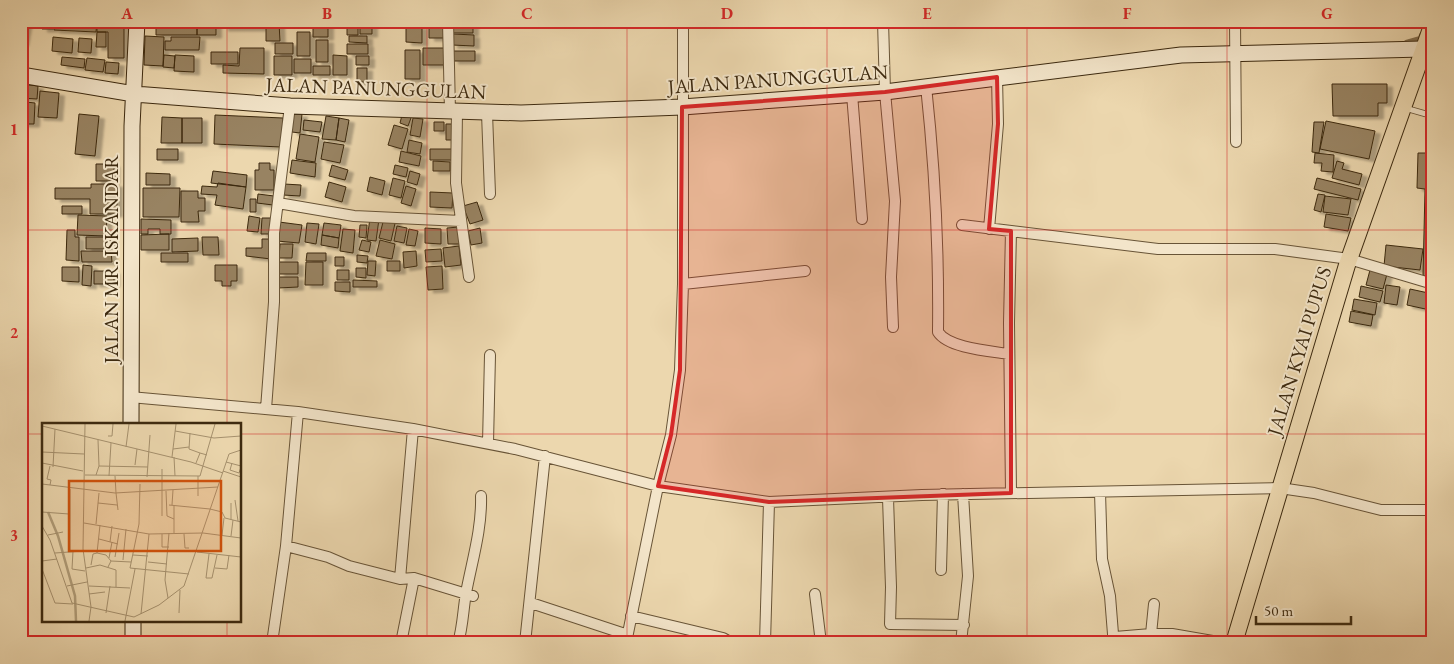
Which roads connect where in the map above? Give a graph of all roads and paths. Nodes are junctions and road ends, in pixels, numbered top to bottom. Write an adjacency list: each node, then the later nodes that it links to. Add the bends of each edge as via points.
1 (137, 21): 11 (main road, JALAN MR. ISKANDAR)
2 (448, 21): 18 (street)
3 (883, 21): 13 (street)
4 (1235, 21): 8 (street)
5 (1433, 24): 7 (main road, JALAN KYAI PUPUS)
6 (683, 25): 16 (street)
7 (1426, 50): 8 (main road, JALAN PANUNGGULAN); 17 (main road, JALAN KYAI PUPUS)
8 (1234, 53): 10 (main road, JALAN PANUNGGULAN, via 1181,55); 21 (street)
9 (21, 74): 11 (main road, JALAN PANUNGGULAN)
10 (997, 78): 12 (main road, JALAN PANUNGGULAN); 27 (street, via 998,124)
11 (134, 84): 15 (main road, JALAN PANUNGGULAN); 37 (main road, JALAN MR. ISKANDAR)
12 (926, 86): 13 (main road, JALAN PANUNGGULAN); 35 (street, via 937,192 938,332 952,343)
13 (885, 92): 14 (main road, JALAN PANUNGGULAN); 34 (street, via 895,201 891,277)
14 (852, 94): 16 (main road, JALAN PANUNGGULAN); 24 (street)
15 (290, 106): 18 (main road, JALAN PANUNGGULAN); 23 (street)
16 (682, 107): 19 (main road, JALAN PANUNGGULAN, via 589,112); 32 (street)
17 (1402, 107): 20 (lane); 29 (main road, JALAN KYAI PUPUS)
18 (453, 112): 19 (main road, JALAN PANUNGGULAN); 25 (street)
19 (487, 112): 22 (street)
20 (1433, 116)
21 (1236, 142)
22 (490, 194)
23 (278, 203): 25 (street, via 354,216); 38 (street)
24 (862, 219)
25 (461, 221): 31 (street)
26 (962, 225): 27 (street)
27 (989, 229): 28 (street)
28 (1011, 231): 29 (street, via 1158,249 1275,249); 35 (street)
29 (1349, 259): 33 (street); 46 (main road, JALAN KYAI PUPUS)
30 (805, 271): 32 (street)
31 (469, 277)
32 (682, 284): 45 (street, via 676,404)
33 (1433, 284)
34 (893, 327)
35 (1009, 354): 48 (street)
36 (490, 355): 42 (street)
37 (130, 397): 38 (street); 40 (main road, JALAN MR. ISKANDAR)
38 (266, 409): 39 (street)
39 (298, 412): 41 (street); 56 (street)
40 (131, 423)
41 (413, 429): 42 (street); 59 (street)
42 (488, 444): 44 (street)
43 (21, 456): 54 (street)
44 (545, 456): 45 (street); 62 (street)
45 (658, 486): 53 (street); 64 (street)
46 (1280, 488): 47 (street); 55 (street, via 1381,510); 79 (main road, JALAN KYAI PUPUS)
47 (1100, 492): 48 (street); 67 (street, via 1102,559 1110,596 1113,634 1121,637)
48 (1011, 493): 50 (street)
49 (943, 494): 50 (street); 52 (street); 57 (street)
50 (963, 494): 66 (street, via 968,576)
51 (481, 496): 61 (street)
52 (888, 498): 53 (street); 66 (street, via 890,624)
53 (769, 502): 75 (street)
54 (21, 508)
55 (1433, 510)
56 (286, 546): 59 (street); 70 (street)
57 (941, 570)
58 (414, 578): 59 (street); 61 (street); 71 (street)
59 (400, 579)
60 (815, 594): 76 (street)
61 (470, 595): 72 (street)
62 (531, 603): 68 (street); 73 (street)
63 (1154, 604): 67 (street)
64 (631, 616): 68 (street); 74 (street, via 723,638)
65 (133, 622): 69 (main road)
66 (964, 625): 77 (street)
67 (1151, 634): 78 (street, via 1172,634)
68 (626, 639)
69 (133, 643)
70 (272, 643)
71 (401, 643)
72 (458, 643)
73 (525, 643)
74 (732, 643)
75 (765, 643)
76 (821, 643)
77 (961, 643)
78 (1224, 643)
79 (1234, 643)

